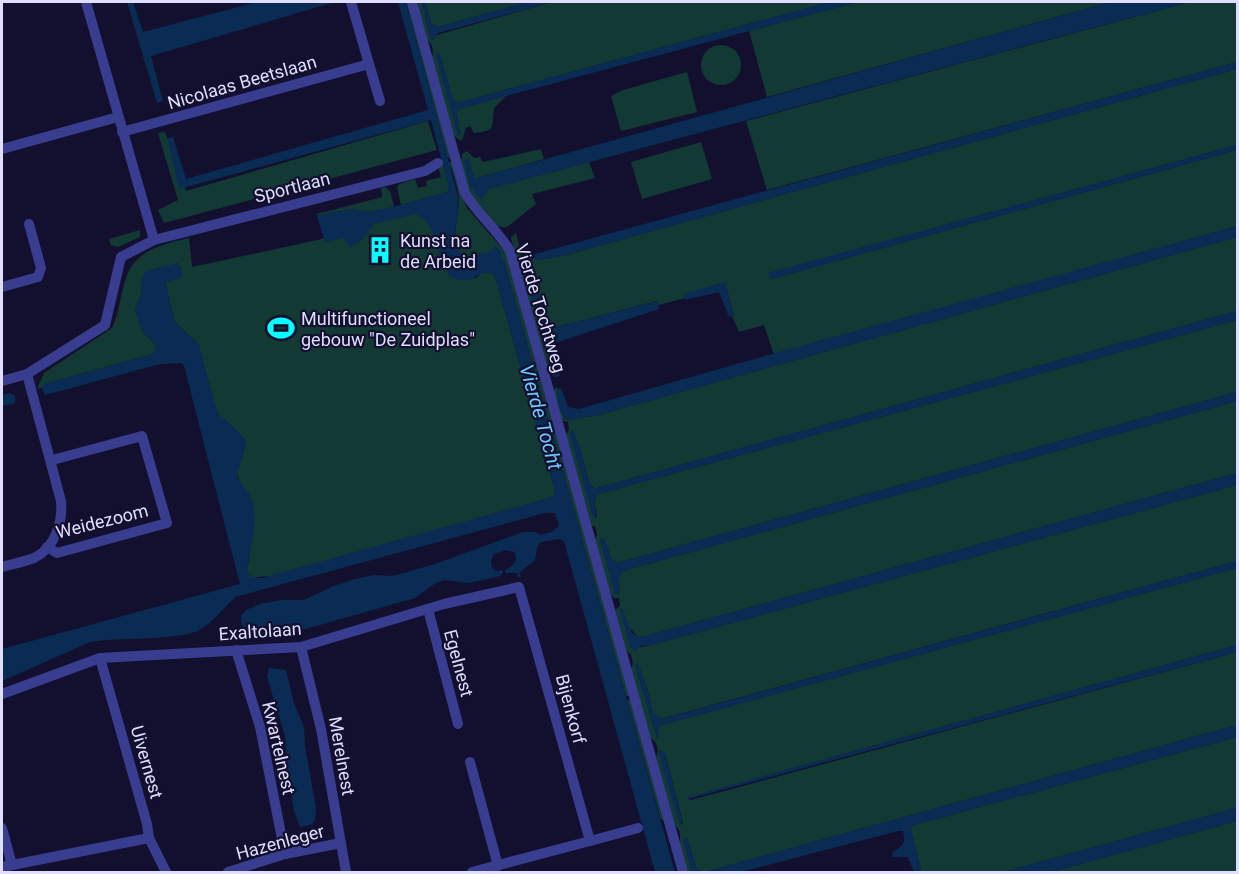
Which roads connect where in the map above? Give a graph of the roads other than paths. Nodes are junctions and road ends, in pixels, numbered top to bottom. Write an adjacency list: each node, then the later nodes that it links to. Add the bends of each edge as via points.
1 (86, 2): 6 (street)
2 (351, 2): 4 (street)
3 (412, 2): 38 (street, Vierde Tochtweg, via 465,193 510,251)
4 (369, 64): 5 (street); 7 (street, Nicolaas Beetslaan)
5 (380, 101)
6 (118, 117): 7 (street); 8 (street)
7 (123, 132): 11 (street)
8 (2, 149)
9 (438, 163): 11 (street, Sportlaan, via 425,171)
10 (29, 225): 12 (street, via 41,268 38,277)
11 (154, 240): 13 (street, Sportlaan, via 121,257 105,325)
12 (2, 287)
13 (27, 374): 14 (street, Sportlaan); 16 (street, Weidezoom, via 61,501 59,525)
14 (2, 381)
15 (56, 459): 16 (street, Weidezoom, via 142,436 167,523 57,553)
16 (47, 547): 17 (street, Weidezoom, via 34,558)
17 (2, 567)
18 (519, 587): 19 (street, Exaltolaan); 29 (street, Bijenkorf)
19 (428, 609): 20 (street, Exaltolaan); 24 (street, Egelnest)
20 (301, 647): 21 (street, Exaltolaan); 30 (street, Merelnest, via 321,729)
21 (236, 650): 22 (street, Exaltolaan); 31 (street, Kwartelnest, via 260,727)
22 (100, 658): 23 (street, Exaltolaan); 28 (street, Uivernest)
23 (2, 694)
24 (458, 724)
25 (470, 762): 33 (street)
26 (2, 828): 32 (street)
27 (638, 828): 29 (street)
28 (148, 838): 32 (street); 34 (street, Uivernest)
29 (590, 841): 33 (street)
30 (341, 843): 31 (street, Hazenleger); 36 (street, Merelnest)
31 (285, 854): 35 (street, Hazenleger)
32 (7, 866)
33 (498, 866): 37 (street)
34 (166, 873)
35 (228, 873)
36 (346, 873)
37 (472, 873)
38 (682, 873)

